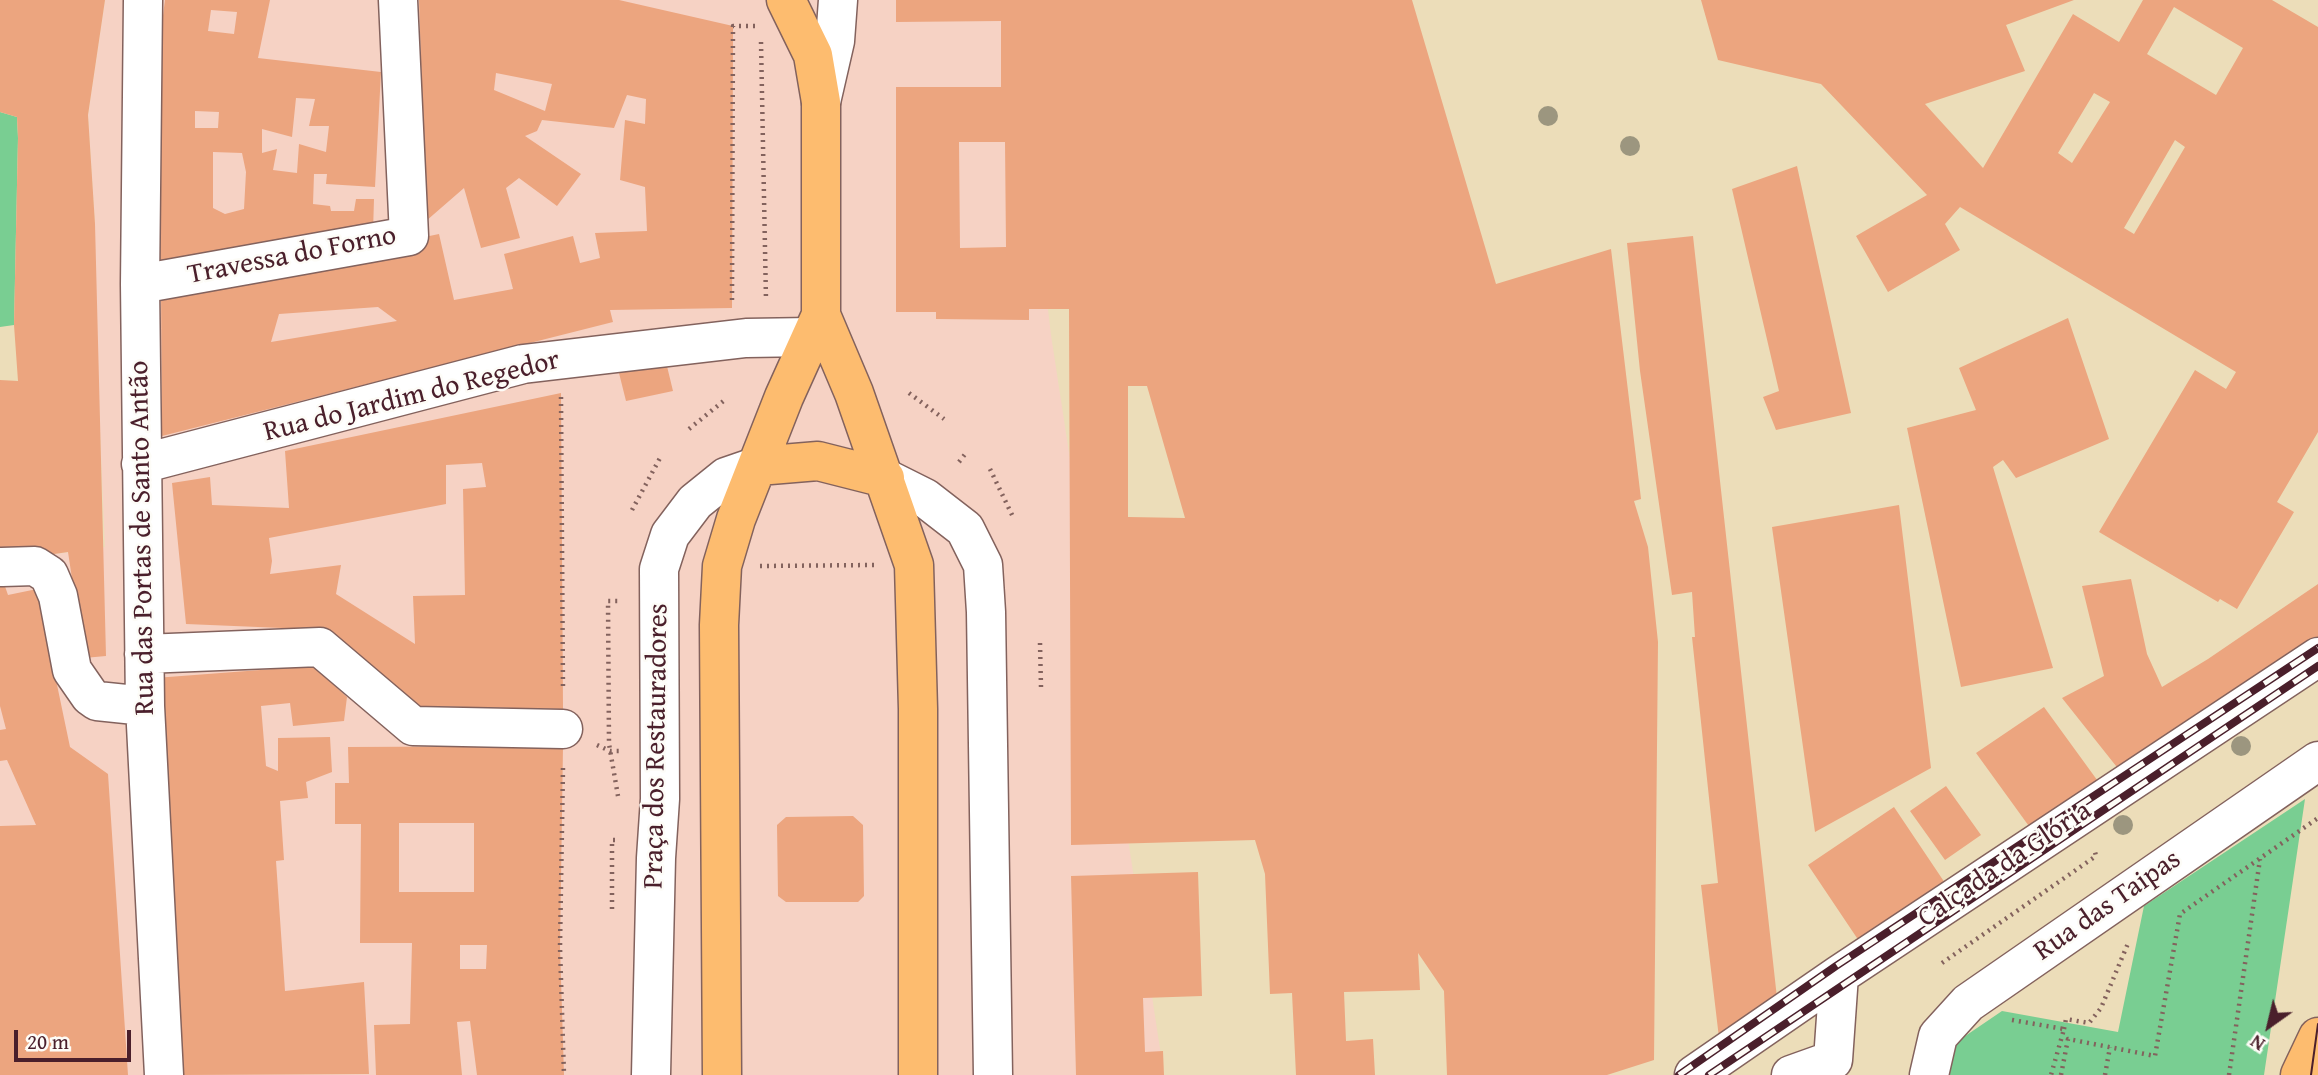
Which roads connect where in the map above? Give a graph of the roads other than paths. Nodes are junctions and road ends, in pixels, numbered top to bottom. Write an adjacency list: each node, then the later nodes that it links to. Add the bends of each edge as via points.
1 (143, 0): 6 (street, Rua das Portas de Santo Antão)
2 (398, 0): 6 (street, Travessa do Forno, via 409,236)
3 (786, 0): 5 (main road, via 813,55)
4 (838, 0): 5 (street, via 835,41)
5 (821, 102): 7 (main road)
6 (140, 284): 8 (street, Rua das Portas de Santo Antão)
7 (816, 326): 8 (street, Rua do Jardim do Regedor, via 523,364); 9 (main road); 10 (main road)
8 (141, 464): 12 (street, Rua das Portas de Santo Antão)
9 (758, 466): 10 (main road, Praça dos Restauradores, via 818,461); 20 (street, Praça dos Restauradores, via 726,477 695,502 670,534 659,569 660,799); 21 (main road, via 722,566)
10 (885, 478): 22 (main road, via 914,565); 23 (street, Praça dos Restauradores, via 925,498 965,529 983,565)
11 (2, 567): 14 (street, via 35,566 49,575 58,596 72,670 90,696 97,701)
12 (144, 654): 14 (street, Rua das Portas de Santo Antão); 15 (street, via 320,647 413,726)
13 (2318, 657): 17 (street, Calçada da Glória)
14 (145, 705): 19 (street, Rua das Portas de Santo Antão)
15 (563, 729)
16 (2318, 761): 26 (street, Rua das Taipas, via 1968,1003 1938,1037)
17 (1839, 975): 24 (street, Calçada da Glória); 25 (street, via 1833,1060)
18 (2318, 1037): 27 (main road)
19 (163, 1075)
20 (651, 1075)
21 (722, 1075)
22 (918, 1075)
23 (993, 1075)
24 (1694, 1075)
25 (1791, 1075)
26 (1928, 1075)
27 (2300, 1075)

